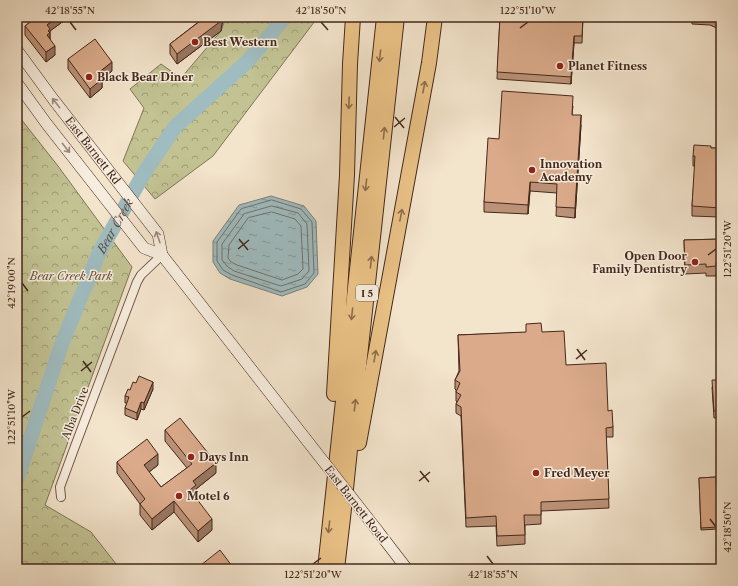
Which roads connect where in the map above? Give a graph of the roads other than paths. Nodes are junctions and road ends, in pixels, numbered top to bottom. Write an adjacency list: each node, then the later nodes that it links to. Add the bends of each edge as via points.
1 (353, 17): 10 (highway, one-way to 10, via 347,175 333,406)
2 (384, 17): 10 (highway, I 5, one-way to 10)
3 (397, 17): 11 (highway, I 5, one-way to 3)
4 (435, 17): 11 (highway, one-way to 4, via 356,460 429,63)
5 (17, 50): 7 (main road, East Barnett Rd, one-way to 5, via 158,234)
6 (17, 83): 7 (main road, East Barnett Rd, one-way to 7, via 144,248)
7 (162, 255): 8 (main road, East Barnett Rd); 9 (street, Alba Drive, via 137,282 66,470 60,487)
8 (305, 438): 14 (main road, East Barnett Road, bridge)
9 (61, 497)
10 (331, 502): 12 (highway, I 5, one-way to 12)
11 (343, 518): 13 (highway, I 5)
12 (325, 569)
13 (337, 569)
14 (408, 569)

